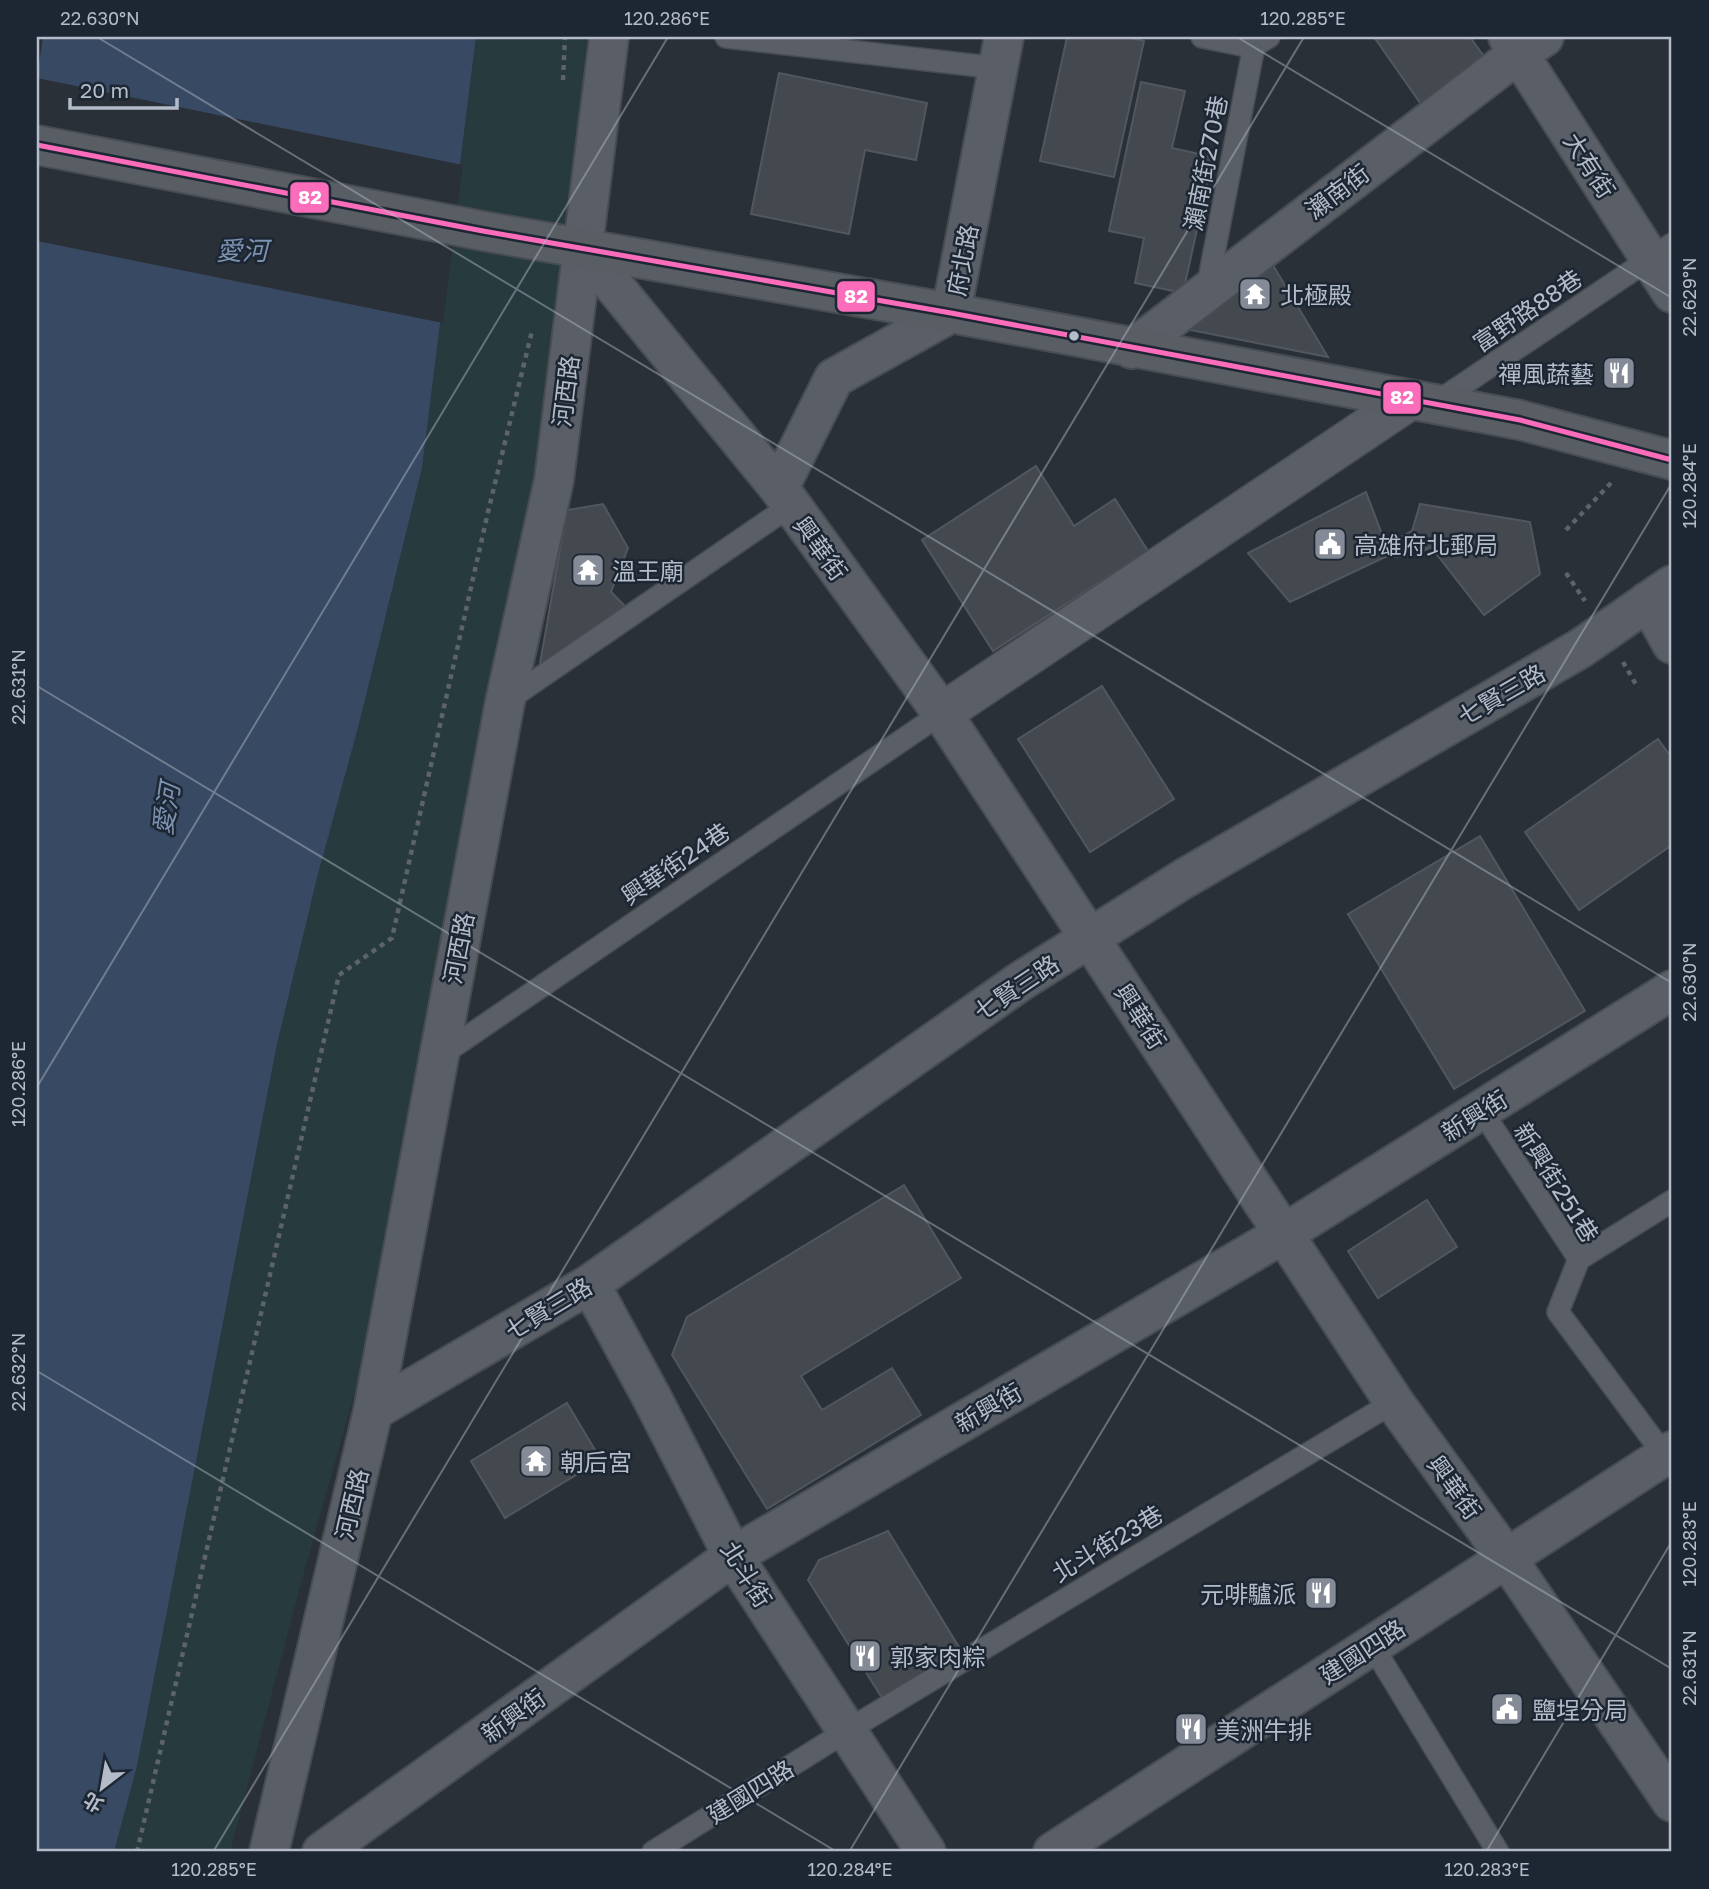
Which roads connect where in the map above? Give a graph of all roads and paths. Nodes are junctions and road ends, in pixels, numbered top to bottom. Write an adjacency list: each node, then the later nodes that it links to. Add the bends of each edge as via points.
1 (608, 37): 8 (street, 河西路)
2 (726, 37): 6 (lane)
3 (1202, 37): 4 (lane, 瀨南街270巷)
4 (1261, 42): 10 (lane, 瀨南街270巷)
5 (1524, 42): 9 (street, 大有街); 10 (street, 瀨南街)
6 (1001, 52): 12 (street, 府北路)
7 (37, 145): 8 (street)
8 (583, 248): 12 (street); 17 (street, 興華街); 20 (street, 河西路, via 554,480)
9 (1661, 251): 11 (street, 大有街); 15 (lane, 富野路88巷)
10 (1208, 289): 14 (street, 瀨南街)
11 (1672, 293)
12 (951, 313): 14 (street); 17 (street, 府北路, via 834,378)
13 (531, 334): 38 (path, via 392,938 339,975)
14 (1132, 349): 15 (street)
15 (1417, 402): 16 (street, via 1558,429); 21 (lane, 富野路88巷)
16 (1672, 460)
17 (784, 497): 20 (lane); 21 (street, 興華街)
18 (1660, 593): 19 (street); 22 (street, 七賢三路, via 1581,648 1185,878)
19 (1672, 644)
20 (505, 702): 24 (street, 河西路)
21 (942, 713): 22 (street, 興華街); 24 (lane, 興華街24巷)
22 (1090, 939): 27 (street, 興華街); 29 (street, 七賢三路, via 1013,987)
23 (1672, 990): 25 (street, 新興街)
24 (438, 1057): 31 (street, 河西路)
25 (1481, 1110): 27 (street, 新興街); 28 (lane, 新興街251巷)
26 (1672, 1201): 28 (lane)
27 (1285, 1233): 30 (street, 興華街); 33 (street, 新興街)
28 (1579, 1259): 32 (lane, 新興街251巷, via 1558,1312)
29 (590, 1283): 31 (street, 七賢三路); 33 (street, 北斗街)
30 (1394, 1402): 34 (street, 興華街); 36 (lane, 北斗街23巷)
31 (373, 1411): 39 (street, 河西路)
32 (1668, 1453): 34 (street, 建國四路)
33 (733, 1556): 36 (street, 北斗街); 40 (street, 新興街)
34 (1506, 1557): 35 (street, 建國四路); 37 (street, 興華街)
35 (1372, 1645): 43 (street, 建國四路); 44 (lane)
36 (848, 1730): 41 (lane, 建國四路); 42 (street, 北斗街)
37 (1672, 1802)
38 (137, 1852)
39 (270, 1852)
40 (322, 1852)
41 (653, 1852)
42 (926, 1852)
43 (1053, 1852)
44 (1498, 1852)

